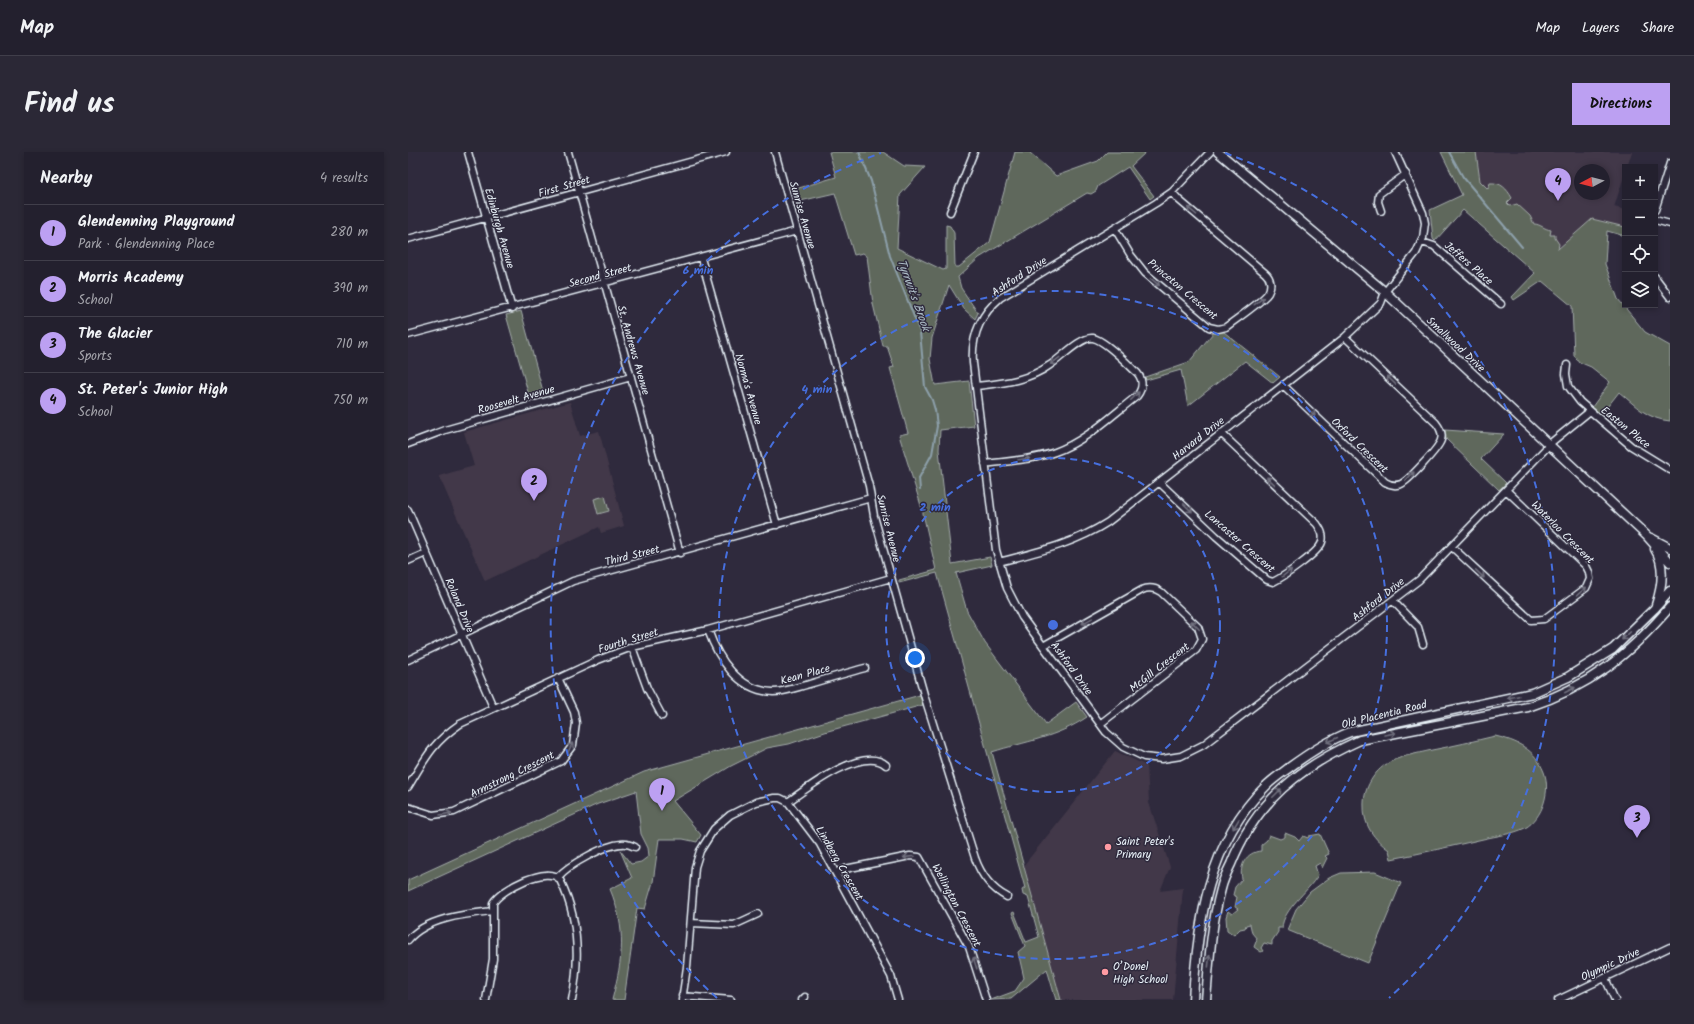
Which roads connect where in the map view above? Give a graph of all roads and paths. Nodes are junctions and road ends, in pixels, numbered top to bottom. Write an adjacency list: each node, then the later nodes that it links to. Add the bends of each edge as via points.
1 (468, 152): 16 (street, Edinburgh Avenue)
2 (568, 152): 11 (street, St. Andrews Avenue)
3 (726, 152): 11 (street, First Street)
4 (775, 152): 20 (street, Sunrise Avenue)
5 (974, 152): 15 (street)
6 (1210, 152): 12 (street, Ashford Drive)
7 (1218, 152): 26 (main road, Smallwood Drive)
8 (1395, 152): 10 (street)
9 (1670, 163): 13 (street)
10 (1406, 174): 14 (street, via 1379,194); 22 (street, via 1423,213 1425,228)
11 (579, 192): 16 (street, First Street); 25 (street, St. Andrews Avenue)
12 (1172, 192): 19 (street, Ashford Drive); 19 (street, Princeton Crescent, one-way to 12, via 1130,254 1150,277 1210,327 1226,327 1267,294 1271,285 1270,278)
13 (1658, 201)
14 (1381, 211)
15 (950, 212)
16 (487, 218): 21 (street, First Street); 29 (street, Edinburgh Avenue)
17 (1658, 221): 18 (street)
18 (1670, 224)
19 (1115, 229): 35 (street, Ashford Drive, via 1004,295 989,309 978,326 973,344)
20 (797, 231): 23 (street, Second Street); 44 (street, Sunrise Avenue)
21 (408, 239)
22 (1422, 242): 26 (street, Harvard Drive); 28 (street, Jeffers Place, via 1434,246)
23 (701, 258): 25 (street, Second Street); 46 (street, Norma's Avenue)
24 (1658, 281): 27 (street)
25 (605, 284): 29 (street, Second Street); 33 (street, St. Andrews Avenue)
26 (1385, 292): 31 (street, Harvard Drive, via 1381,303); 39 (main road, Smallwood Drive)
27 (1670, 297)
28 (1501, 304)
29 (512, 309): 30 (street, Second Street)
30 (408, 335)
31 (1345, 336): 34 (street, Harvard Drive); 34 (street, Oxford Crescent, one-way to 31, via 1386,482 1397,485 1405,481 1438,446 1442,438 1441,430)
32 (1567, 365): 36 (street, Easton Place, via 1568,386)
33 (631, 377): 38 (street, Roosevelt Avenue, via 445,430); 51 (street, St. Andrews Avenue)
34 (1283, 385): 37 (street, Harvard Drive)
35 (976, 386): 40 (street, Ashford Drive); 40 (street, one-way to 35, via 1041,456 1073,444 1136,396 1142,388 1142,380 1139,373 1106,346 1090,338 1081,341 1036,373 1016,380)
36 (1590, 411): 39 (street, Easton Place); 41 (street, Easton Place, via 1636,450)
37 (1221, 433): 42 (street, Harvard Drive); 42 (street, Lancaster Crescent, one-way to 37, via 1267,580 1277,580 1300,563 1320,545 1322,530)
38 (408, 444)
39 (1548, 446): 43 (street, Ashford Drive); 47 (main road, Smallwood Drive)
40 (985, 464): 53 (street, Ashford Drive)
41 (1670, 470)
42 (1159, 482): 53 (street, Harvard Drive, via 1108,522 1087,534 1057,547)
43 (1506, 490): 48 (street, Ashford Drive); 48 (street, Waterloo Crescent, one-way to 43, via 1531,620 1544,619 1586,588 1590,579 1590,572 1586,566)
44 (871, 498): 46 (street, Third Street); 55 (street, Sunrise Avenue)
45 (408, 510): 50 (street, Roland Drive)
46 (778, 525): 51 (street, Third Street)
47 (1647, 536): 49 (main road); 54 (main road, Smallwood Drive); 59 (main road, via 1658,553 1663,580)
48 (1452, 547): 57 (street, Ashford Drive, via 1423,577)
49 (1670, 548)
50 (426, 553): 52 (street); 63 (street, Roland Drive)
51 (680, 553): 63 (street, Third Street, via 577,580)
52 (408, 561)
53 (999, 562): 65 (street, Ashford Drive, via 1012,600)
54 (1670, 562)
55 (891, 578): 62 (street, Fourth Street); 80 (street, Sunrise Avenue, via 975,858 985,878)
56 (1670, 591): 59 (main road, Old Placentia Road)
57 (1393, 601): 64 (street, via 1418,627); 72 (street, Ashford Drive, via 1193,751 1169,758 1139,755 1118,744)
58 (1670, 607): 61 (main road, Old Placentia Road)
59 (1654, 610): 93 (main road, Old Placentia Road, one-way to 93, via 1612,648 1568,677 1532,693 1350,732 1314,750 1266,785 1253,799 1225,842 1206,892 1197,943)
60 (1670, 612): 61 (main road)
61 (1660, 619): 94 (main road, Old Placentia Road, one-way to 61, via 1212,938 1221,887 1238,847 1260,810 1288,782 1337,750 1360,740 1528,707 1555,698 1602,672)
62 (708, 630): 66 (street, Fourth Street); 68 (street, Kean Place, via 718,655 730,670 745,682 766,691 785,690)
63 (462, 635): 67 (street, Third Street); 70 (street, Roland Drive)
64 (1423, 644)
65 (1043, 646): 72 (street, Ashford Drive); 72 (street, McGill Crescent, one-way to 65, via 1196,650 1202,639 1198,627 1161,592 1149,588)
66 (632, 647): 69 (street, Fourth Street); 71 (street, via 647,688)
67 (408, 660)
68 (866, 668)
69 (558, 678): 70 (street, Fourth Street); 76 (street, Armstrong Crescent, one-way to 69, via 432,815 454,812 561,761 573,745 576,723 574,712)
70 (493, 707): 74 (street, Fourth Street, via 460,724 433,746)
71 (662, 716)
72 (1100, 724)
73 (886, 765): 75 (street, via 871,760 848,766 825,776)
74 (408, 788)
75 (788, 802): 78 (street, Lindberg Crescent, via 815,836); 83 (street, via 780,798 756,802 730,814 714,829 705,841 696,862)
76 (408, 807)
77 (635, 847): 79 (street, via 616,844 582,860)
78 (836, 873): 91 (street, Lindberg Crescent, via 891,976); 92 (street, Wellington Crescent, one-way to 78, via 968,947 919,857 910,856)
79 (558, 877): 81 (street, via 553,874 542,874 510,888 495,899); 89 (street, via 571,909 576,941 577,962)
80 (1007, 897)
81 (492, 911): 84 (street, via 446,918 416,933); 88 (street, via 493,959)
82 (758, 914): 83 (street, via 734,924)
83 (691, 923): 87 (street)
84 (408, 940)
85 (1670, 947): 86 (street, Olympic Drive)
86 (1605, 978): 95 (street, Olympic Drive); 96 (street)
87 (682, 998): 90 (street)
88 (486, 1000)
89 (572, 1000)
90 (731, 1000)
91 (898, 1000)
92 (986, 1000)
93 (1193, 1000)
94 (1206, 1000)
95 (1558, 1000)
96 (1615, 1000)

